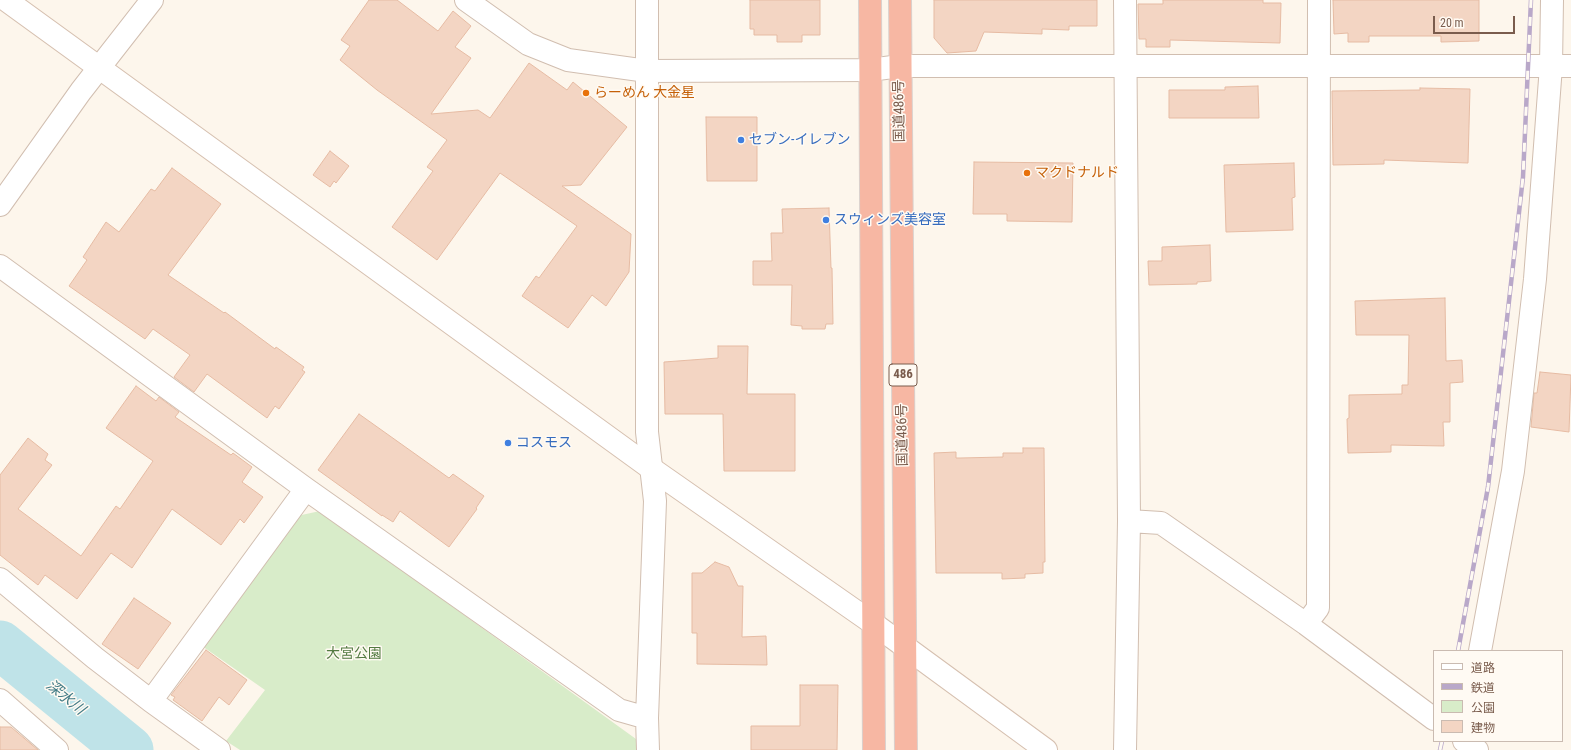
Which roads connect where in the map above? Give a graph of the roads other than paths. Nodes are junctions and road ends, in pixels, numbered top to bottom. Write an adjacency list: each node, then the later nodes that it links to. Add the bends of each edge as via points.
1 (6, 0): 13 (street)
2 (152, 0): 13 (street)
3 (466, 0): 16 (street, via 528,44 568,60)
4 (646, 0): 16 (street)
5 (870, 0): 15 (highway, 国道486号 / 486)
6 (900, 0): 11 (highway, 国道486号 / 486)
7 (1125, 0): 14 (street)
8 (1319, 0): 10 (street)
9 (1552, 0): 12 (street)
10 (1319, 65): 12 (street); 14 (street); 24 (street, via 1318,608)
11 (900, 66): 14 (street); 15 (street); 25 (highway, 国道486号 / 486)
12 (1561, 66): 26 (street, via 1513,471)
13 (99, 67): 17 (street); 19 (street)
14 (1125, 67): 21 (street)
15 (870, 70): 16 (street); 23 (highway, 国道486号 / 486)
16 (647, 71): 19 (street, via 647,432)
17 (0, 205)
18 (0, 266): 20 (street)
19 (652, 469): 23 (street); 29 (street, via 655,501)
20 (306, 489): 28 (street); 29 (street, via 619,710)
21 (1129, 521): 24 (street, via 1161,524); 38 (street)
22 (0, 579): 28 (street)
23 (874, 624): 25 (street); 35 (highway, 国道486号 / 486)
24 (1306, 624): 30 (street)
25 (905, 647): 36 (highway, 国道486号 / 486); 37 (street)
26 (1480, 650)
27 (0, 700): 32 (street)
28 (151, 701): 33 (street)
29 (647, 718): 34 (street)
30 (1433, 718)
31 (1465, 742): 39 (street)
32 (57, 750)
33 (219, 750)
34 (648, 750)
35 (874, 750)
36 (906, 750)
37 (1046, 750)
38 (1125, 750)
39 (1477, 750)

